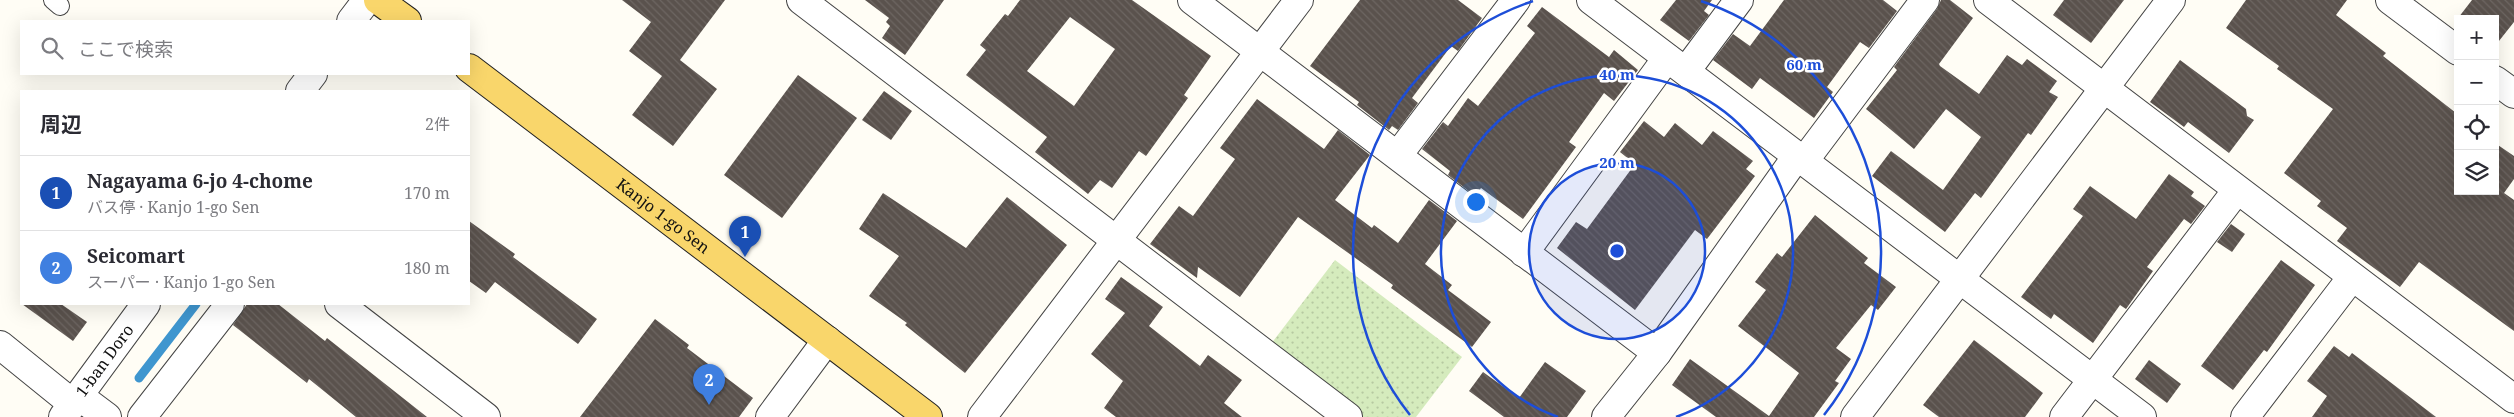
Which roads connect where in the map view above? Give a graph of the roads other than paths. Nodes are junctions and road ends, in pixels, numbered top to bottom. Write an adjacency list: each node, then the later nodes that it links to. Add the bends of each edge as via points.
1 (367, 0): 13 (street)
2 (378, 0): 14 (main road)
3 (801, 0): 27 (street)
4 (1192, 0): 16 (street)
5 (1299, 0): 16 (street)
6 (1516, 0): 24 (street)
7 (1591, 0): 17 (street)
8 (1740, 0): 17 (street)
9 (1925, 0): 25 (street)
10 (1988, 0): 21 (street)
11 (2171, 0): 21 (street)
12 (2390, 0): 15 (street)
13 (352, 20)
14 (406, 20)
15 (2454, 49)
16 (1260, 52): 24 (street); 27 (street)
17 (1677, 64): 25 (street); 28 (street)
18 (470, 69): 34 (main road, Kanjo 1-go Sen)
19 (312, 75): 22 (street)
20 (2499, 83): 23 (street)
21 (2105, 87): 26 (street); 30 (street)
22 (301, 90)
23 (2514, 94)
24 (1398, 155): 28 (street)
25 (1801, 159): 30 (street); 36 (street)
26 (2237, 190): 29 (street); 37 (street)
27 (1116, 240): 45 (street); 46 (street)
28 (1524, 253): 36 (street)
29 (2352, 277): 38 (street); 51 (street)
30 (1959, 280): 37 (street); 48 (street)
31 (145, 305): 39 (street, 1-ban Doro)
32 (229, 305): 41 (street)
33 (340, 305): 42 (street)
34 (827, 340): 43 (street); 44 (main road, Kanjo 1-go Sen)
35 (0, 346): 39 (street)
36 (1656, 353): 47 (street)
37 (2092, 379): 49 (street); 50 (street)
38 (2514, 399)
39 (72, 406): 40 (street)
40 (107, 417)
41 (142, 417)
42 (486, 417)
43 (770, 417)
44 (928, 417)
45 (982, 417)
46 (1348, 417)
47 (1606, 417)
48 (1855, 417)
49 (2064, 417)
50 (2142, 417)
51 (2245, 417)

